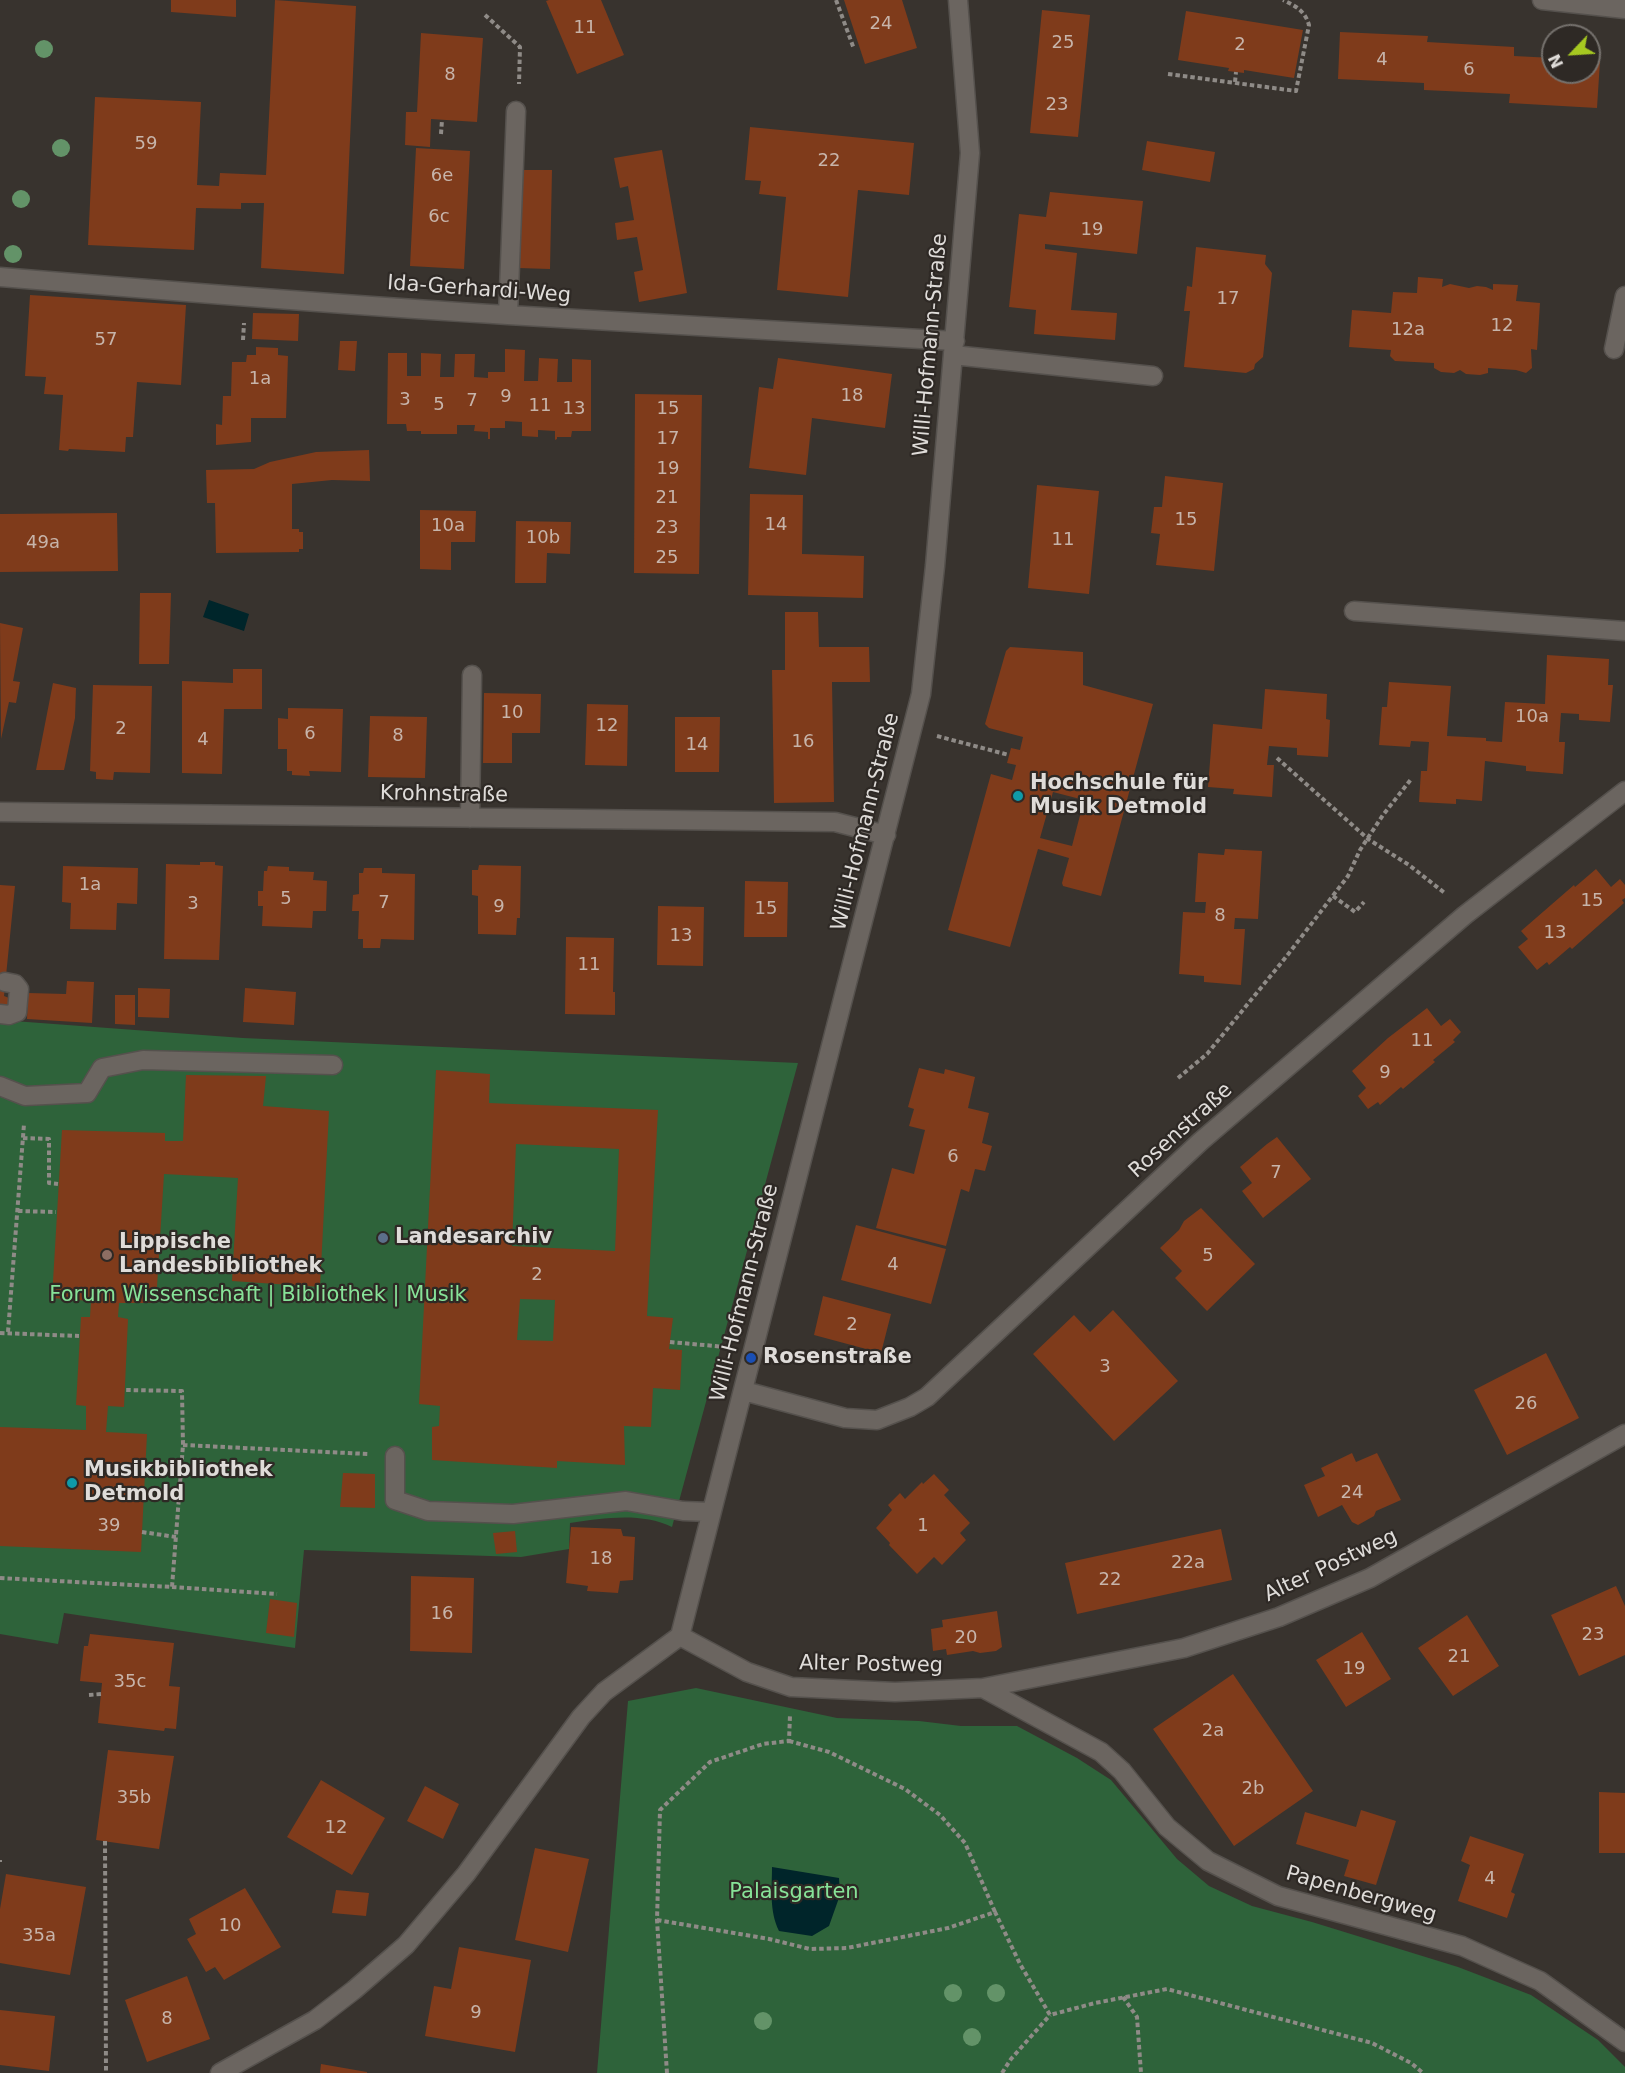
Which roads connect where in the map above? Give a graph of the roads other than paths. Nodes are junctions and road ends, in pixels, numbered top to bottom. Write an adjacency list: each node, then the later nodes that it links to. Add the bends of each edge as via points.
1 (958, 0): 8 (street, Willi-Hofmann-Straße, via 970,153)
2 (1542, 0): 3 (street)
3 (1625, 9)
4 (516, 111): 7 (street)
5 (0, 277): 7 (street, Ida-Gerhardi-Weg)
6 (1625, 296): 9 (street)
7 (508, 315): 8 (street, Ida-Gerhardi-Weg, via 723,326)
8 (954, 348): 10 (street, Ida-Gerhardi-Weg); 17 (street, Willi-Hofmann-Straße, via 921,694)
9 (1614, 349)
10 (1153, 376)
11 (1354, 611): 12 (street)
12 (1625, 631)
13 (472, 675): 16 (street)
14 (1625, 791): 22 (street, Rosenstraße, via 1465,915 1201,1141 927,1397 877,1420 845,1418)
15 (0, 812): 16 (street, Krohnstraße)
16 (470, 818): 17 (street, Krohnstraße, via 835,822)
17 (886, 835): 22 (street, Willi-Hofmann-Straße)
18 (5, 982): 19 (street, via 19,989 17,1012)
19 (0, 1014)
20 (333, 1065): 21 (street, via 143,1060 102,1068 87,1093 26,1096)
21 (0, 1086)
22 (744, 1391): 25 (street, Willi-Hofmann-Straße)
23 (1625, 1434): 27 (street, Alter Postweg, via 1370,1578 1279,1617 1184,1648)
24 (395, 1456): 25 (street, via 395,1500 428,1511 513,1514 626,1501)
25 (710, 1512): 26 (street, Willi-Hofmann-Straße)
26 (680, 1636): 27 (street, Alter Postweg, via 747,1672 791,1687 895,1692); 29 (street, via 604,1692 581,1717 466,1874 406,1945 315,2020)
27 (982, 1688): 28 (street, Papenbergweg, via 1101,1752 1122,1771 1167,1827 1208,1861 1278,1896 1462,1946 1540,1981)
28 (1625, 2042)
29 (220, 2073)

